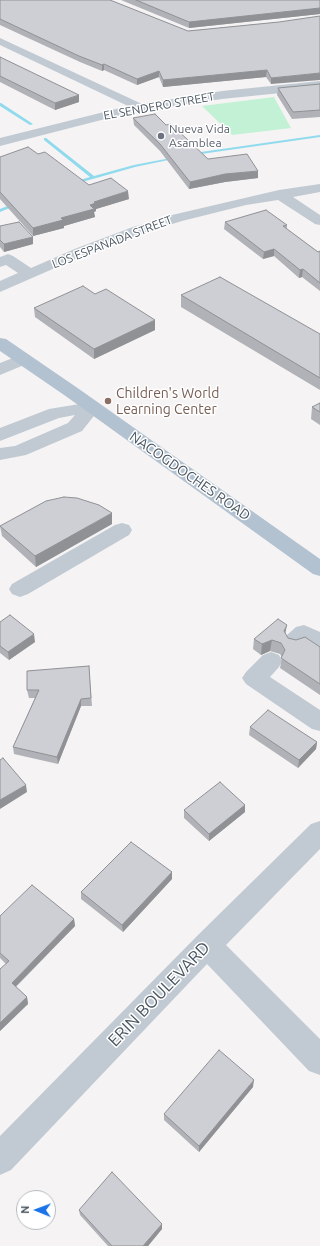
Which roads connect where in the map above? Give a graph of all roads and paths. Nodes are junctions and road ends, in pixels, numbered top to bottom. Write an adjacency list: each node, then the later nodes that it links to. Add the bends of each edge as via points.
1 (0, 41): 3 (street)
2 (320, 85): 3 (street, EL SENDERO STREET, via 199,98)
3 (141, 108): 4 (street, EL SENDERO STREET, via 53,127)
4 (0, 142)
5 (320, 188): 6 (street, LOS ESPANADA STREET)
6 (279, 194): 7 (street); 9 (street, LOS ESPANADA STREET, via 210,209 138,230)
7 (320, 221)
8 (0, 262): 9 (street, via 8,259)
9 (29, 274): 10 (street, LOS ESPANADA STREET)
10 (0, 287)
11 (0, 343): 12 (main road, NACOGDOCHES ROAD)
12 (23, 359): 13 (street); 14 (main road, NACOGDOCHES ROAD)
13 (0, 370)
14 (92, 407): 15 (street, via 55,413); 16 (street, via 75,427 19,451); 18 (main road, NACOGDOCHES ROAD)
15 (0, 435)
16 (0, 454)
17 (122, 530): 19 (street)
18 (320, 569)
19 (20, 589)
20 (271, 662): 21 (street, via 254,678)
21 (320, 722)
22 (320, 832): 23 (street, ERIN BOULEVARD)
23 (207, 945): 24 (street); 25 (street, ERIN BOULEVARD)
24 (320, 1060)
25 (0, 1159)

